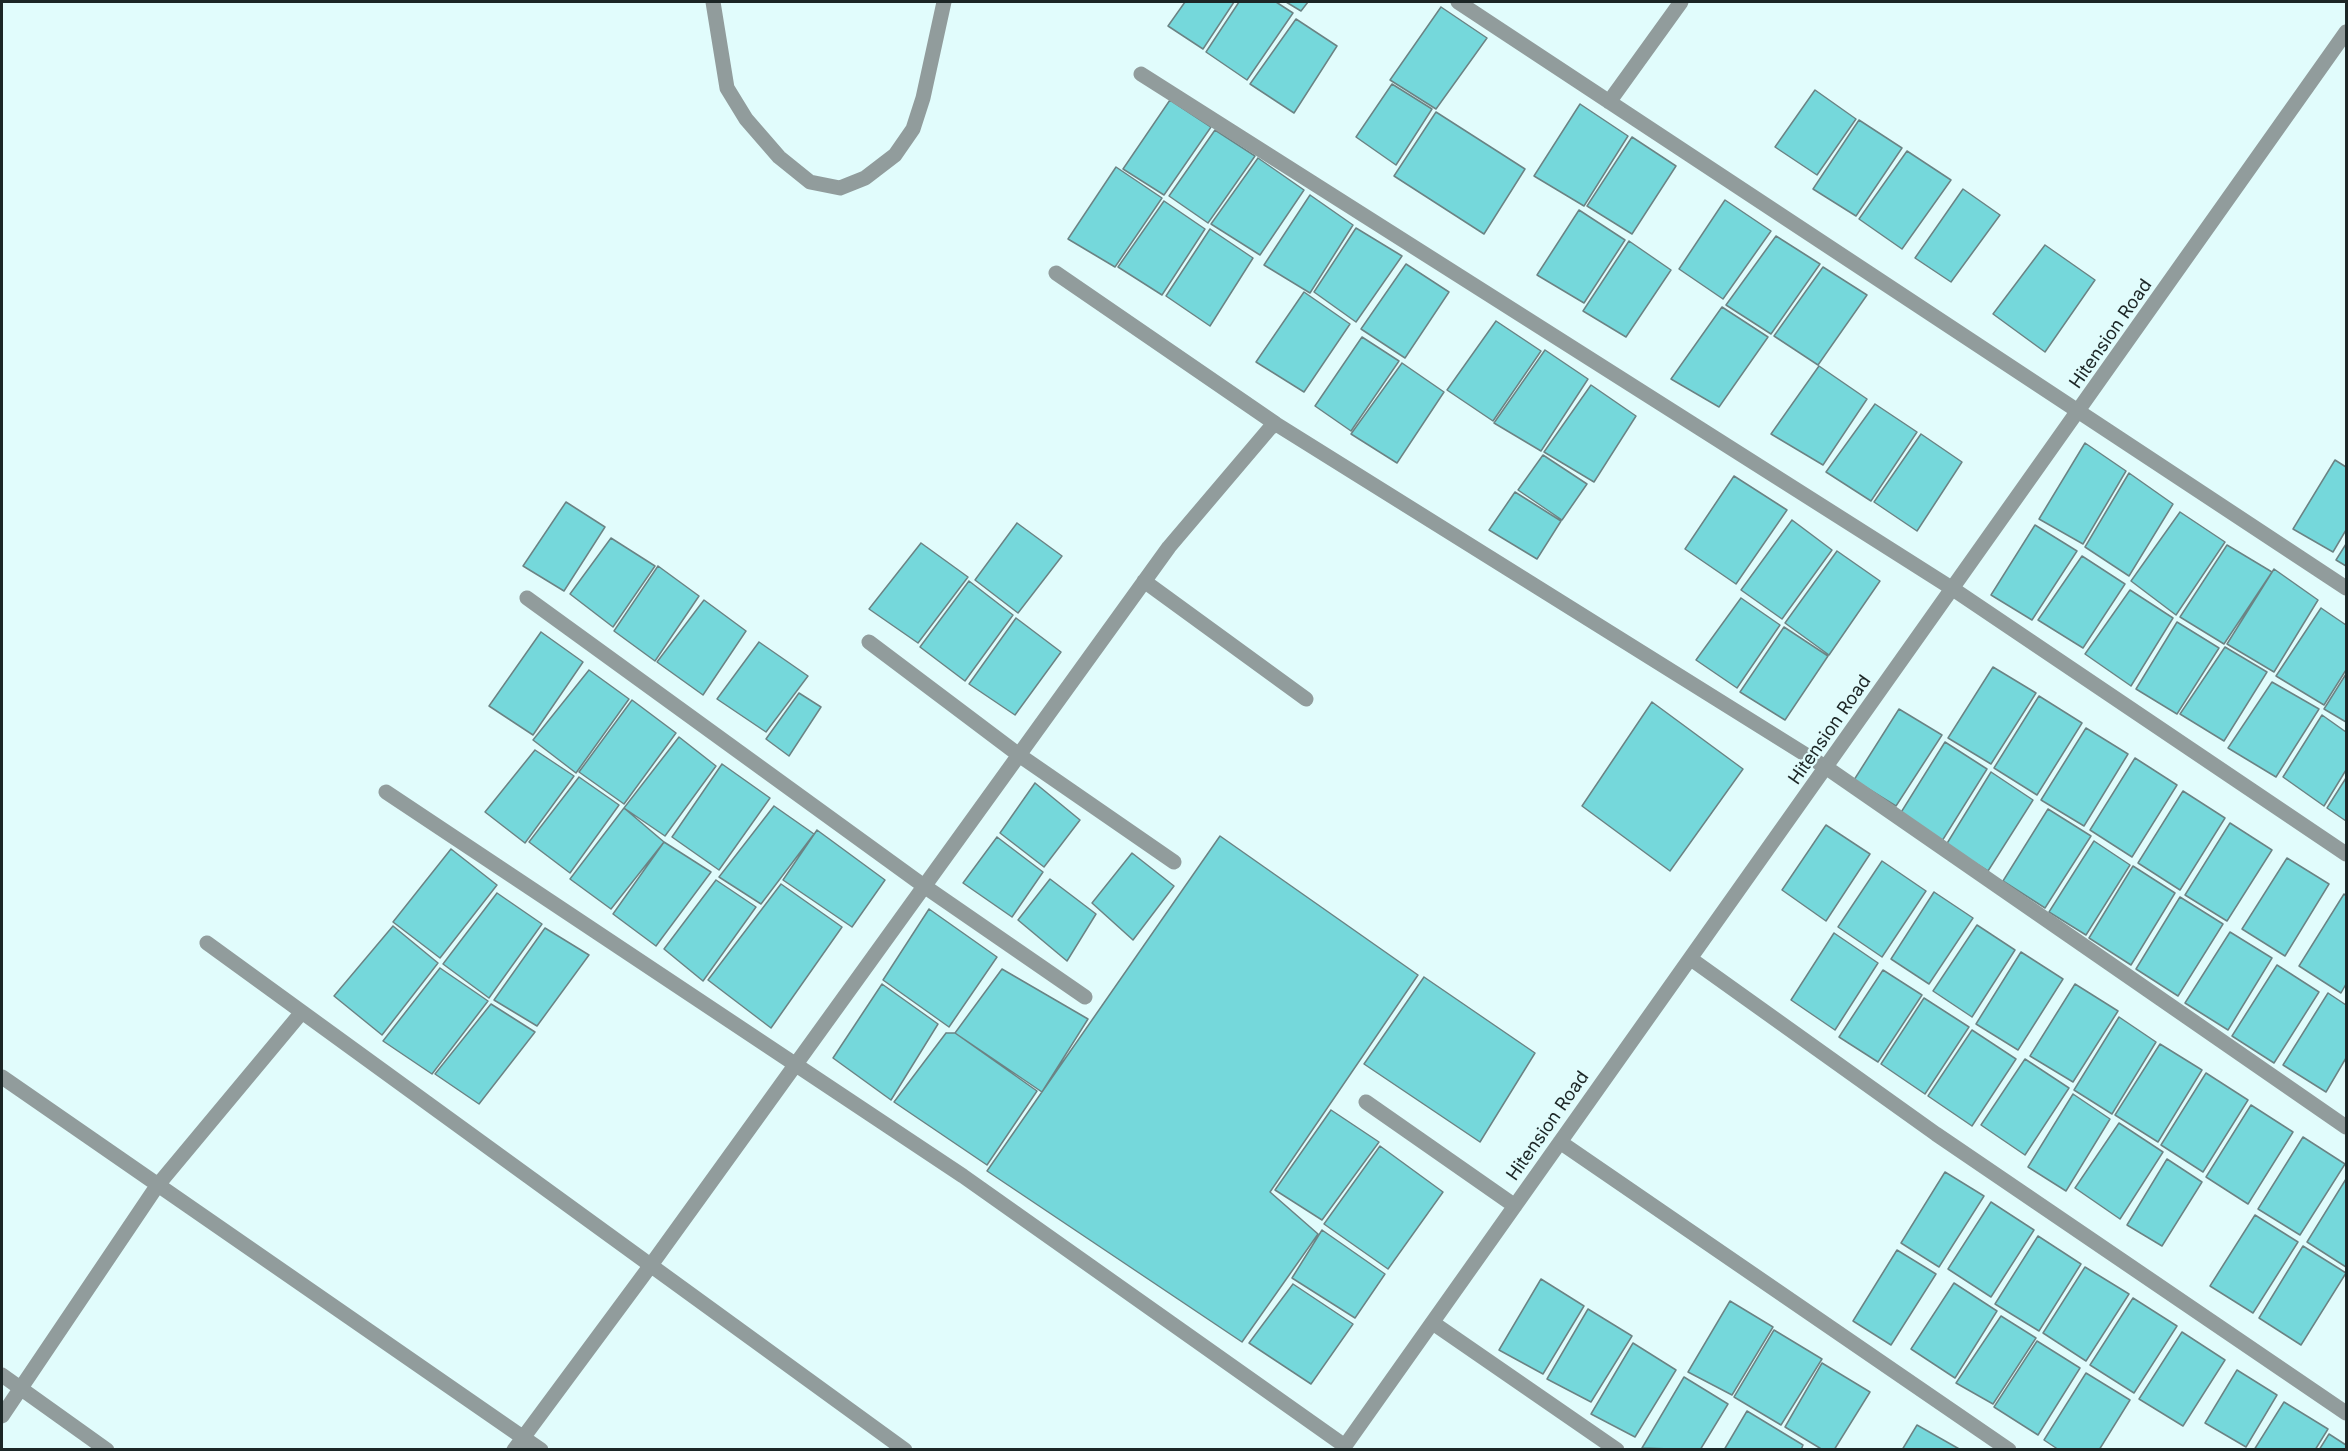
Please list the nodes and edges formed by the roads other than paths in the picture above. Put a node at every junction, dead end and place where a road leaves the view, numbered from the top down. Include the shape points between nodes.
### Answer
1 (713, 2) edge
2 (944, 2) edge
3 (1458, 2) edge
4 (1681, 2) edge
5 (2346, 32) edge
6 (1141, 74) dead end
7 (1609, 102) junction
8 (1056, 273) dead end
9 (2080, 411) junction
10 (1276, 424) junction
11 (1144, 581) junction
12 (2346, 588) edge
13 (1953, 589) junction
14 (527, 598) dead end
15 (869, 642) dead end
16 (1306, 699) dead end
17 (1019, 755) junction
18 (1827, 768) junction
19 (386, 792) dead end
20 (2346, 854) edge
21 (1174, 862) dead end
22 (924, 886) junction
23 (207, 943) dead end
24 (1691, 959) junction
25 (1085, 997) dead end
26 (302, 1012) junction
27 (795, 1065) junction
28 (2, 1077) edge
29 (1366, 1102) dead end
30 (2346, 1127) edge
31 (1560, 1142) junction
32 (157, 1186) junction
33 (1515, 1206) junction
34 (651, 1265) junction
35 (1433, 1323) junction
36 (2, 1375) edge
37 (20, 1388) junction
38 (2346, 1413) edge
39 (2, 1416) edge
40 (524, 1436) junction
41 (1344, 1448) edge
42 (107, 1449) edge
43 (513, 1449) edge
44 (541, 1449) edge
45 (905, 1449) edge
46 (1617, 1449) edge
47 (2009, 1449) edge

1 - 2 street via 727,88 746,119 779,157 810,182 840,188 865,178 895,155 913,129
3 - 7 street
4 - 7 street
5 - 9 street, Hitension Road
6 - 13 street
7 - 9 street
8 - 10 street
9 - 12 street
9 - 13 street, Hitension Road
10 - 11 street via 1168,547
10 - 18 street
11 - 16 street
11 - 17 street
13 - 18 street, Hitension Road
13 - 20 street
14 - 22 street
15 - 17 street
17 - 21 street
17 - 22 street
18 - 24 street, Hitension Road
18 - 30 street
19 - 27 street
22 - 25 street
22 - 27 street
23 - 26 street
24 - 31 street, Hitension Road
24 - 38 street via 1936,1134
26 - 32 street
26 - 34 street
27 - 34 street
27 - 41 street via 963,1176
28 - 32 street
29 - 33 street
31 - 33 street, Hitension Road
31 - 47 street
32 - 37 street
32 - 40 street
33 - 35 street, Hitension Road
34 - 40 street
34 - 45 street
35 - 41 street, Hitension Road
35 - 46 street
36 - 37 street
37 - 39 street
37 - 42 street
40 - 43 street
40 - 44 street

